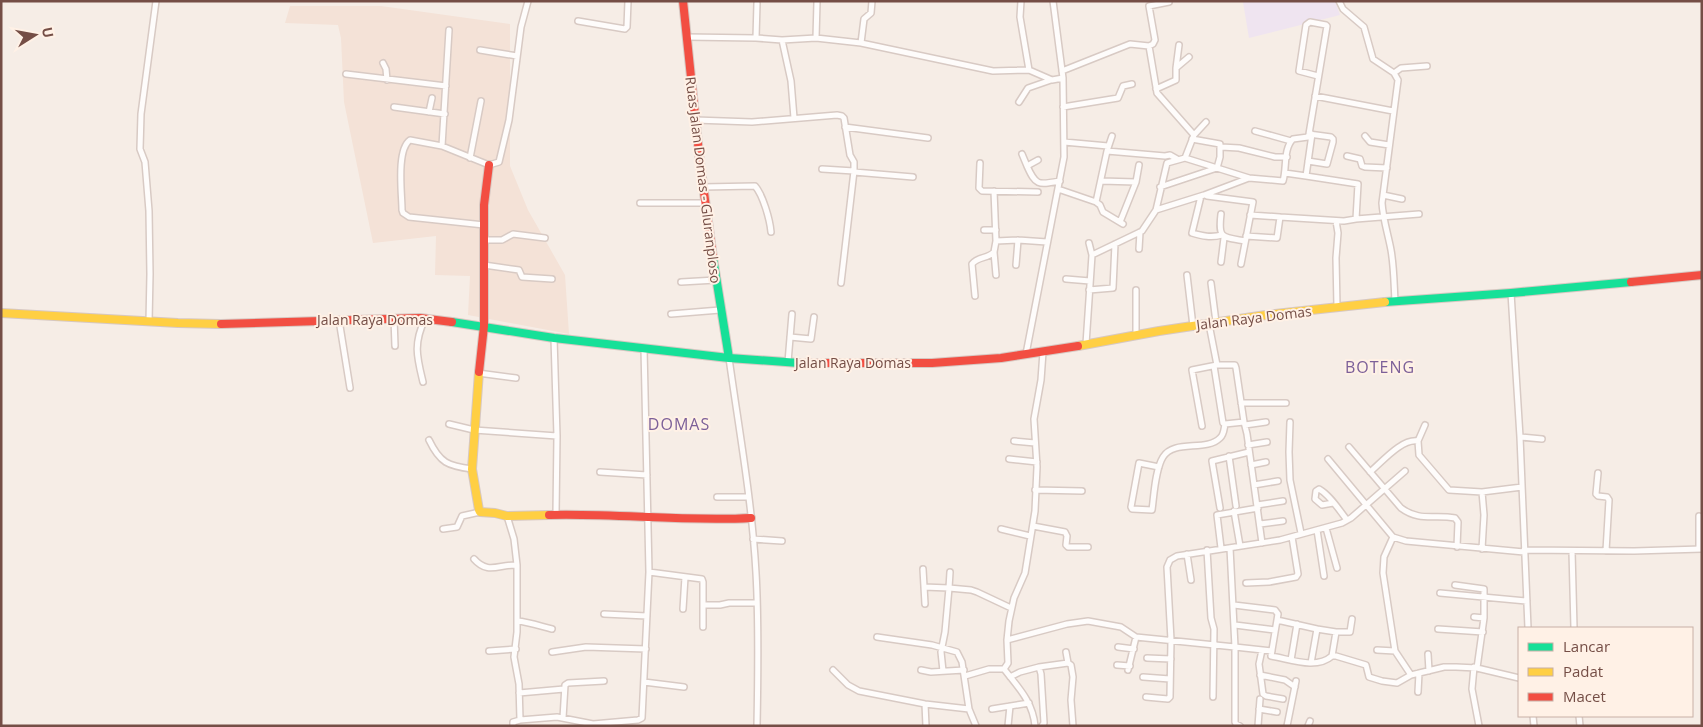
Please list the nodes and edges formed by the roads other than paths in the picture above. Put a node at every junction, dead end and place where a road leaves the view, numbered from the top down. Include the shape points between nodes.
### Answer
1 (156, 1) edge
2 (528, 1) edge
3 (628, 1) edge
4 (683, 1) edge
5 (872, 1) edge
6 (1021, 1) edge
7 (1053, 1) edge
8 (1339, 1) edge
9 (817, 2) edge
10 (1169, 2) edge
11 (757, 3) dead end
12 (578, 21) dead end
13 (449, 30) dead end
14 (686, 37) junction
15 (756, 38) junction
16 (816, 38) junction
17 (782, 40) junction
18 (861, 43) junction
19 (1179, 45) dead end
20 (1149, 46) junction
21 (480, 50) dead end
22 (517, 56) junction
23 (1189, 57) dead end
24 (383, 63) dead end
25 (1427, 66) dead end
26 (1176, 68) junction
27 (1029, 70) junction
28 (1062, 71) junction
29 (1394, 73) junction
30 (346, 74) dead end
31 (1318, 76) junction
32 (1063, 78) junction
33 (387, 80) junction
34 (1052, 80) junction
35 (1132, 84) dead end
36 (446, 86) junction
37 (1156, 89) junction
38 (1314, 96) junction
39 (432, 98) dead end
40 (481, 101) dead end
41 (1019, 102) dead end
42 (394, 106) dead end
43 (1063, 106) junction
44 (1394, 111) junction
45 (430, 112) junction
46 (445, 114) junction
47 (794, 118) junction
48 (695, 120) junction
49 (1206, 122) dead end
50 (845, 127) junction
51 (1255, 131) dead end
52 (1311, 134) junction
53 (1112, 136) dead end
54 (1365, 136) dead end
55 (1193, 137) junction
56 (928, 138) dead end
57 (1291, 141) junction
58 (1064, 142) junction
59 (1389, 145) junction
60 (442, 146) junction
61 (1221, 147) junction
62 (1108, 148) junction
63 (1022, 154) dead end
64 (1347, 156) dead end
65 (1287, 157) junction
66 (470, 158) junction
67 (1185, 158) junction
68 (1177, 159) junction
69 (1038, 160) dead end
70 (1308, 161) junction
71 (980, 163) dead end
72 (1139, 165) dead end
73 (489, 166) junction
74 (1027, 166) junction
75 (822, 168) dead end
76 (1217, 168) junction
77 (1387, 168) junction
78 (854, 172) junction
79 (1285, 173) junction
80 (1306, 176) junction
81 (913, 177) dead end
82 (1249, 178) junction
83 (1060, 181) junction
84 (1101, 181) junction
85 (1136, 182) junction
86 (703, 186) junction
87 (1160, 187) junction
88 (1058, 189) junction
89 (994, 191) junction
90 (1038, 192) dead end
91 (1383, 195) junction
92 (1202, 196) junction
93 (1402, 199) dead end
94 (1096, 202) junction
95 (640, 203) dead end
96 (706, 203) junction
97 (1156, 210) junction
98 (1222, 214) dead end
99 (1250, 214) junction
100 (1419, 214) dead end
101 (1280, 217) junction
102 (1383, 217) junction
103 (1356, 219) junction
104 (1336, 220) junction
105 (484, 225) junction
106 (984, 230) dead end
107 (996, 230) junction
108 (771, 232) dead end
109 (1140, 232) junction
110 (1223, 237) junction
111 (545, 238) dead end
112 (1246, 239) junction
113 (484, 240) junction
114 (1018, 240) junction
115 (996, 241) junction
116 (1047, 242) junction
117 (1089, 243) dead end
118 (1115, 244) junction
119 (1140, 250) dead end
120 (994, 252) junction
121 (1092, 255) junction
122 (1221, 262) dead end
123 (484, 264) junction
124 (1241, 264) dead end
125 (1016, 265) dead end
126 (996, 275) dead end
127 (1188, 275) dead end
128 (1702, 275) edge
129 (552, 279) dead end
130 (1066, 279) dead end
131 (716, 280) junction
132 (681, 282) dead end
133 (1090, 282) junction
134 (841, 283) dead end
135 (1211, 283) dead end
136 (1089, 290) junction
137 (1136, 290) dead end
138 (1510, 293) junction
139 (974, 296) dead end
140 (1395, 301) junction
141 (1337, 308) junction
142 (720, 310) junction
143 (1, 312) edge
144 (671, 314) dead end
145 (792, 314) dead end
146 (814, 317) dead end
147 (394, 318) junction
148 (339, 319) junction
149 (425, 319) junction
150 (149, 322) junction
151 (1213, 323) junction
152 (484, 326) junction
153 (1193, 326) junction
154 (1136, 335) junction
155 (790, 337) junction
156 (554, 338) junction
157 (1086, 344) junction
158 (394, 346) dead end
159 (644, 348) junction
160 (1043, 352) junction
161 (1026, 355) junction
162 (729, 358) junction
163 (788, 362) junction
164 (1216, 366) junction
165 (478, 373) junction
166 (516, 378) dead end
167 (424, 382) dead end
168 (350, 388) dead end
169 (1241, 403) junction
170 (1286, 403) dead end
171 (1266, 422) dead end
172 (1290, 422) dead end
173 (1244, 423) junction
174 (449, 424) dead end
175 (1225, 424) junction
176 (1425, 425) dead end
177 (1202, 426) dead end
178 (474, 430) junction
179 (558, 436) junction
180 (1520, 437) junction
181 (1542, 439) dead end
182 (429, 440) dead end
183 (1014, 441) dead end
184 (1418, 441) junction
185 (1267, 442) dead end
186 (1035, 443) junction
187 (1248, 445) junction
188 (1349, 447) dead end
189 (1249, 452) junction
190 (1229, 456) junction
191 (1009, 459) dead end
192 (1328, 459) dead end
193 (1037, 462) junction
194 (1266, 462) dead end
195 (1251, 465) junction
196 (1159, 467) junction
197 (1405, 471) dead end
198 (472, 472) junction
199 (600, 472) dead end
200 (1370, 472) junction
201 (1598, 473) dead end
202 (647, 475) junction
203 (1278, 481) dead end
204 (1254, 485) junction
205 (1522, 487) junction
206 (1384, 488) junction
207 (1036, 490) junction
208 (1082, 491) dead end
209 (1482, 492) junction
210 (717, 497) dead end
211 (748, 497) junction
212 (1283, 501) dead end
213 (1333, 503) dead end
214 (1365, 505) junction
215 (1258, 506) junction
216 (1220, 508) dead end
217 (1235, 508) junction
218 (480, 512) junction
219 (556, 514) junction
220 (507, 516) junction
221 (1699, 516) dead end
222 (648, 517) junction
223 (751, 518) junction
224 (1347, 520) junction
225 (1283, 521) dead end
226 (1260, 524) junction
227 (1033, 526) junction
228 (1326, 528) junction
229 (443, 529) dead end
230 (1001, 529) dead end
231 (1317, 530) junction
232 (1301, 533) junction
233 (1030, 536) junction
234 (1292, 537) junction
235 (1392, 537) junction
236 (753, 539) junction
237 (782, 542) dead end
238 (1262, 543) junction
239 (1240, 546) junction
240 (1457, 546) junction
241 (1088, 547) dead end
242 (1221, 548) junction
243 (1230, 548) junction
244 (1482, 549) junction
245 (1701, 549) edge
246 (1207, 550) junction
247 (1524, 551) junction
248 (1572, 551) junction
249 (1606, 551) junction
250 (1187, 554) junction
251 (474, 559) dead end
252 (1335, 560) junction
253 (1322, 563) junction
254 (516, 564) junction
255 (1338, 568) dead end
256 (923, 569) dead end
257 (649, 572) junction
258 (950, 572) dead end
259 (1324, 576) dead end
260 (685, 577) junction
261 (1191, 580) dead end
262 (1246, 583) dead end
263 (1455, 585) dead end
264 (924, 587) junction
265 (949, 588) junction
266 (1440, 593) dead end
267 (1484, 597) junction
268 (1527, 601) junction
269 (757, 603) junction
270 (925, 604) dead end
271 (703, 605) junction
272 (1234, 605) junction
273 (1011, 608) junction
274 (683, 609) dead end
275 (604, 614) dead end
276 (647, 616) junction
277 (1474, 617) dead end
278 (1484, 618) junction
279 (1352, 619) dead end
280 (1277, 620) junction
281 (517, 621) junction
282 (1297, 624) junction
283 (1235, 626) junction
284 (1528, 627) edge
285 (1574, 627) edge
286 (703, 628) dead end
287 (552, 629) dead end
288 (1317, 629) junction
289 (1438, 629) dead end
290 (1275, 630) junction
291 (1336, 632) junction
292 (1483, 632) junction
293 (877, 637) dead end
294 (1136, 637) junction
295 (1007, 640) junction
296 (1171, 640) junction
297 (1213, 645) junction
298 (942, 647) junction
299 (1118, 647) dead end
300 (1235, 647) junction
301 (516, 649) junction
302 (646, 649) junction
303 (1134, 649) junction
304 (1377, 650) dead end
305 (489, 651) dead end
306 (1395, 651) junction
307 (552, 652) dead end
308 (1066, 652) dead end
309 (1262, 652) junction
310 (1271, 654) junction
311 (1428, 654) dead end
312 (1332, 656) junction
313 (1147, 658) dead end
314 (1171, 659) junction
315 (1291, 660) junction
316 (1068, 663) junction
317 (1311, 663) junction
318 (1117, 665) dead end
319 (1039, 666) junction
320 (1475, 668) junction
321 (1004, 669) junction
322 (832, 670) dead end
323 (921, 670) dead end
324 (943, 671) junction
325 (1429, 672) junction
326 (964, 673) junction
327 (1419, 673) junction
328 (1260, 675) junction
329 (1411, 675) junction
330 (1010, 677) junction
331 (1143, 677) dead end
332 (1518, 678) edge
333 (1170, 679) junction
334 (604, 681) dead end
335 (644, 682) junction
336 (684, 687) dead end
337 (564, 689) junction
338 (1418, 692) dead end
339 (519, 693) junction
340 (1146, 697) dead end
341 (1213, 697) dead end
342 (1260, 699) dead end
343 (1283, 699) dead end
344 (1029, 703) junction
345 (926, 704) junction
346 (1010, 706) junction
347 (969, 708) junction
348 (992, 709) dead end
349 (1259, 709) junction
350 (1278, 712) dead end
351 (560, 718) junction
352 (520, 720) junction
353 (593, 725) edge
354 (513, 726) edge
355 (557, 726) edge
356 (757, 726) edge
357 (926, 726) edge
358 (976, 726) edge
359 (1008, 726) edge
360 (1034, 726) edge
361 (1042, 726) edge
362 (1073, 726) edge
363 (1240, 726) edge
364 (1258, 726) edge
365 (1288, 726) edge
366 (1480, 726) edge

1 - 150 street via 141,114 140,149 145,162 149,211
2 - 22 street
3 - 12 street via 625,29
4 - 14 main road, Ruas Jalan Domas - Gluranploso
5 - 18 street via 871,13 864,19
6 - 27 street via 1020,17
7 - 28 street
8 - 29 street via 1364,27 1373,59
9 - 16 street
10 - 20 street via 1149,6 1155,42
11 - 15 street
13 - 36 street
14 - 15 street
14 - 48 main road, Ruas Jalan Domas - Gluranploso
15 - 17 street
16 - 17 street
16 - 18 street
17 - 47 street via 791,81
18 - 27 street via 993,71
19 - 26 street
20 - 28 street via 1130,44
20 - 37 street
21 - 22 street
22 - 73 street via 509,120 500,158
23 - 26 street
24 - 33 street
25 - 29 street via 1400,68
26 - 37 street via 1176,80
27 - 34 street
28 - 32 street
29 - 44 street via 1398,82
30 - 33 street
31 - 31 street via 1298,71 1306,25 1310,22 1327,26
31 - 38 street
32 - 34 street
32 - 43 street
33 - 36 street
34 - 41 street via 1028,88
35 - 43 street via 1124,85 1118,98
36 - 46 street
37 - 55 street
38 - 44 street
38 - 52 street
39 - 45 street
40 - 66 street
42 - 45 street
43 - 58 street
44 - 59 street
45 - 46 street
46 - 60 street
47 - 48 street via 752,122
47 - 50 street via 842,116
48 - 86 main road, Ruas Jalan Domas - Gluranploso
49 - 55 street
50 - 56 street
50 - 78 street
51 - 57 street
52 - 57 street
52 - 70 street
52 - 70 street via 1331,137 1333,142 1327,164
53 - 62 street
54 - 59 street via 1370,142
55 - 61 street via 1219,143
55 - 67 street
57 - 65 street
58 - 62 street
58 - 83 street
59 - 77 street
60 - 66 street
60 - 105 street via 410,140 404,146 401,169 403,213 409,217
61 - 65 street
61 - 76 street
62 - 68 street via 1170,155
62 - 84 street
63 - 74 street
64 - 77 street via 1360,159 1365,167
65 - 79 street
66 - 73 street
67 - 68 street
67 - 76 street
68 - 87 street via 1166,163
69 - 74 street
70 - 80 street
71 - 89 street via 979,188
72 - 85 street
73 - 105 main road
74 - 83 street via 1036,182
75 - 78 street
76 - 82 street
76 - 87 street
77 - 91 street
78 - 81 street
78 - 134 street
79 - 80 street
79 - 82 street via 1282,182
80 - 103 street via 1358,184
82 - 92 street
83 - 88 street
84 - 85 street
84 - 94 street
85 - 94 street via 1122,223 1103,212
86 - 96 main road, Ruas Jalan Domas - Gluranploso
86 - 108 street via 758,188
87 - 97 street
88 - 94 street
88 - 116 street
89 - 90 street
89 - 107 street
91 - 93 street
91 - 102 street
92 - 97 street
92 - 99 street via 1252,202
92 - 110 street via 1192,233
95 - 96 street
96 - 131 main road, Ruas Jalan Domas - Gluranploso
97 - 109 street
98 - 110 street via 1220,228
99 - 101 street
99 - 112 street
100 - 102 street
101 - 104 street
101 - 112 street via 1277,238
102 - 103 street
102 - 140 street via 1394,263
103 - 104 street
104 - 141 street
105 - 113 main road
106 - 107 street
107 - 115 street
109 - 118 street
109 - 119 street
110 - 112 street
110 - 122 street
111 - 113 street via 512,234 502,240
112 - 124 street
113 - 123 main road
114 - 115 street
114 - 116 street
114 - 125 street
115 - 120 street
116 - 161 street
117 - 121 street
118 - 121 street
118 - 136 street via 1114,288
120 - 126 street
120 - 139 street via 972,264
121 - 133 street
123 - 129 street via 519,270 522,277
123 - 152 main road
127 - 153 street
128 - 138 main road, Jalan Raya Domas
130 - 133 street
131 - 132 street
131 - 142 main road, Ruas Jalan Domas - Gluranploso
133 - 136 street
135 - 151 street
136 - 157 street
137 - 154 street
138 - 140 main road, Jalan Raya Domas
138 - 180 street
140 - 141 main road, Jalan Raya Domas
141 - 151 main road, Jalan Raya Domas
142 - 144 street
142 - 162 main road, Ruas Jalan Domas - Gluranploso
143 - 150 main road, Jalan Raya Domas
145 - 155 street
146 - 155 street via 811,339
147 - 148 main road, Jalan Raya Domas
147 - 149 main road, Jalan Raya Domas
147 - 158 street
148 - 150 main road, Jalan Raya Domas via 236,324
148 - 168 street
149 - 152 main road, Jalan Raya Domas
149 - 167 street via 416,340
151 - 153 main road, Jalan Raya Domas
151 - 164 street
152 - 156 main road, Jalan Raya Domas
152 - 165 main road
153 - 154 main road, Jalan Raya Domas
154 - 157 main road, Jalan Raya Domas
155 - 163 street
156 - 159 main road, Jalan Raya Domas
156 - 179 street
157 - 160 main road, Jalan Raya Domas
159 - 162 main road, Jalan Raya Domas
159 - 202 street
160 - 161 main road, Jalan Raya Domas
160 - 186 street via 1034,419
161 - 163 main road, Jalan Raya Domas via 932,363
162 - 163 main road, Jalan Raya Domas
162 - 211 street
164 - 169 street via 1232,364 1236,368
164 - 175 street
164 - 177 street via 1192,371
165 - 166 street
165 - 178 main road
169 - 170 street
169 - 173 street
171 - 173 street
172 - 232 street via 1290,480
173 - 175 street
173 - 187 street
174 - 178 street
175 - 196 street via 1219,439 1167,452
176 - 184 street
178 - 179 street
178 - 198 main road
179 - 219 street
180 - 181 street
180 - 205 street
182 - 198 street via 450,466
183 - 186 street
184 - 200 street via 1405,443
184 - 209 street via 1419,455 1447,488
185 - 187 street
186 - 193 street
187 - 189 street
188 - 200 street
189 - 190 street
189 - 195 street
190 - 216 street via 1212,461
190 - 217 street
191 - 193 street
192 - 214 street
193 - 207 street
194 - 195 street
195 - 204 street
196 - 196 street via 1152,510 1132,509 1139,463
197 - 206 street
198 - 218 main road
199 - 202 street
200 - 206 street
201 - 249 street via 1596,494 1609,500
202 - 222 street
203 - 204 street
204 - 215 street
205 - 209 street
205 - 247 street
206 - 214 street
206 - 240 street via 1401,508 1411,514 1456,518
207 - 208 street
207 - 227 street
209 - 244 street
210 - 211 street
211 - 223 street
212 - 215 street
213 - 224 street
214 - 224 street
214 - 235 street
215 - 217 street
215 - 226 street
217 - 239 street
217 - 242 street via 1216,516
218 - 220 main road
218 - 229 street via 462,516 457,527
219 - 220 main road
219 - 222 main road
220 - 254 street via 514,539
221 - 245 street
222 - 223 main road
222 - 257 street
223 - 236 street
224 - 228 street
225 - 226 street
226 - 238 street
227 - 233 street
227 - 241 street via 1065,532 1068,547
228 - 231 street
228 - 252 street
230 - 233 street
231 - 232 street
231 - 253 street
232 - 234 street
233 - 273 street via 1025,573
234 - 238 street
234 - 262 street via 1296,577
235 - 240 street
235 - 306 street via 1382,565
236 - 237 street
236 - 269 street
238 - 239 street
239 - 243 street
240 - 244 street
242 - 243 street
242 - 246 street
243 - 272 street
244 - 247 street
245 - 249 street
246 - 250 street
246 - 297 street
247 - 248 street
247 - 268 street
248 - 249 street
248 - 285 street
250 - 261 street
250 - 296 street via 1167,563
251 - 254 street via 490,569
252 - 253 street
252 - 255 street
253 - 259 street
254 - 281 street
256 - 264 street
257 - 260 street
257 - 276 street
258 - 265 street
260 - 271 street via 702,579
260 - 274 street
263 - 267 street via 1482,588
264 - 265 street
264 - 270 street
265 - 273 street via 977,592
265 - 298 street
266 - 267 street
267 - 268 street
267 - 278 street
268 - 284 street
269 - 271 street
269 - 356 street
271 - 286 street
272 - 280 street via 1275,610
272 - 283 street
273 - 295 street
275 - 276 street
276 - 302 street
277 - 278 street
278 - 292 street
279 - 291 street via 1350,632
280 - 282 street
280 - 290 street
281 - 287 street
281 - 301 street
282 - 288 street
282 - 315 street
283 - 290 street
283 - 300 street
288 - 291 street
288 - 317 street
289 - 292 street
290 - 310 street
291 - 312 street
292 - 320 street
293 - 298 street
294 - 295 street via 1120,628 1088,622 1067,624
294 - 296 street
294 - 303 street
295 - 321 street via 1008,663
296 - 297 street
296 - 314 street
297 - 300 street
297 - 341 street
298 - 324 street
298 - 326 street via 957,652
299 - 303 street
300 - 309 street
300 - 363 street via 1235,722
301 - 305 street
301 - 339 street via 514,660
302 - 307 street via 586,647
302 - 335 street
303 - 318 street via 1129,668
304 - 306 street
306 - 329 street
308 - 316 street
309 - 310 street
309 - 328 street
310 - 315 street
311 - 325 street
312 - 317 street via 1321,663
312 - 329 street via 1366,665 1368,676 1382,681 1397,683
313 - 314 street
314 - 333 street
315 - 317 street
316 - 319 street
316 - 362 street via 1073,677
319 - 330 street
319 - 361 street
320 - 325 street via 1444,667
320 - 332 street
320 - 366 street via 1472,689
321 - 326 street
321 - 330 street
322 - 345 street via 859,691
323 - 324 street
324 - 326 street
325 - 327 street
326 - 347 street
327 - 329 street
327 - 338 street
328 - 343 street via 1264,696
328 - 365 street via 1295,684
330 - 344 street
331 - 333 street
333 - 340 street via 1169,698
334 - 337 street via 568,683
335 - 336 street
335 - 353 street via 642,718
337 - 339 street
337 - 351 street
339 - 352 street
342 - 349 street
344 - 346 street
344 - 360 street via 1034,712
345 - 347 street
345 - 357 street
346 - 348 street
346 - 359 street
347 - 358 street
349 - 350 street
349 - 364 street
351 - 352 street
351 - 353 street
351 - 355 street
352 - 354 street via 513,722

